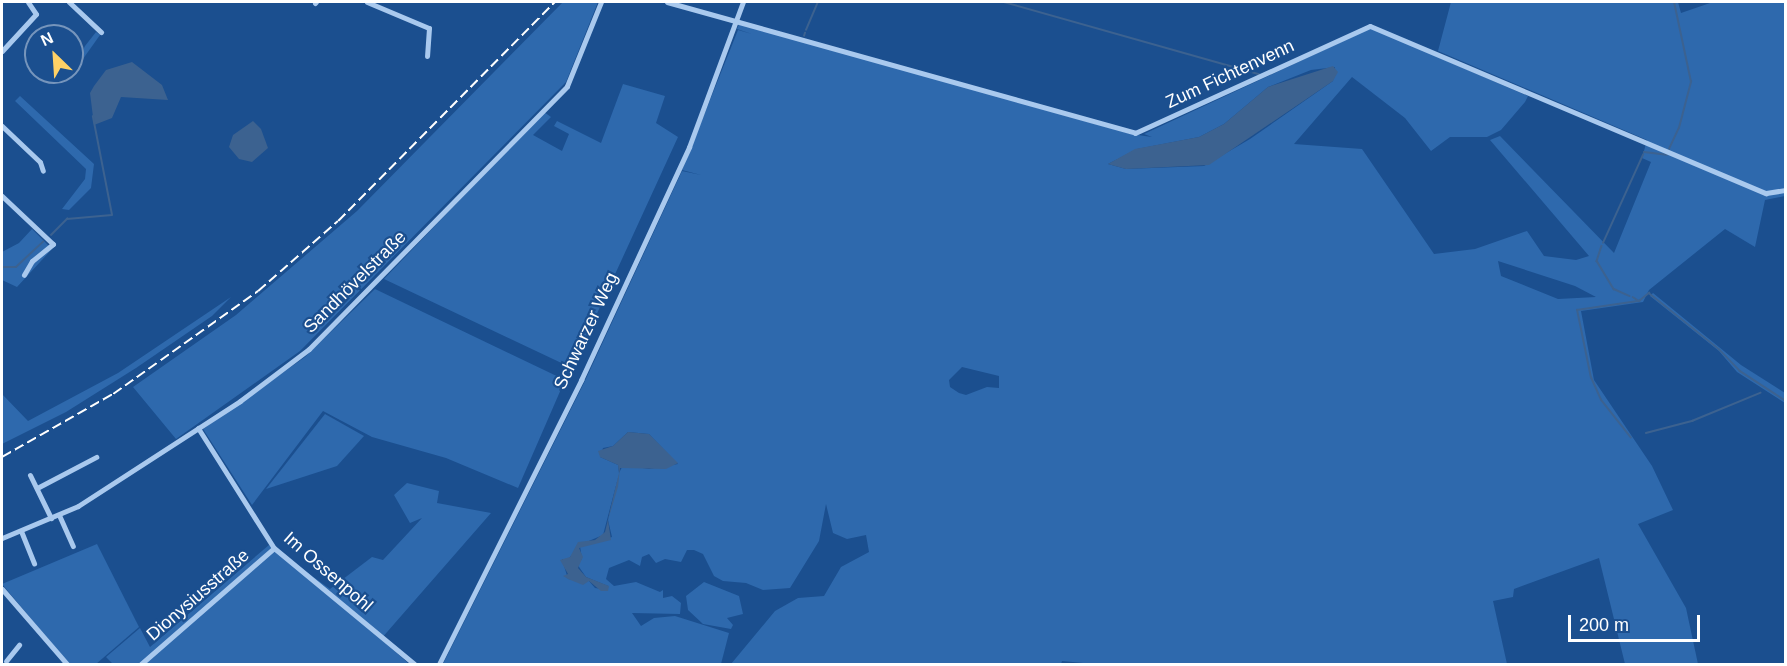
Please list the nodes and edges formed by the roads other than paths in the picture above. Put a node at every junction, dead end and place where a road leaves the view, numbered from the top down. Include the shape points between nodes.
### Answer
1 (28, 2) edge
2 (69, 2) edge
3 (367, 2) edge
4 (601, 2) edge
5 (667, 2) edge
6 (743, 2) edge
7 (736, 20) junction
8 (101, 32) dead end
9 (2, 51) edge
10 (427, 56) dead end
11 (2, 126) edge
12 (43, 171) dead end
13 (1785, 190) edge
14 (2, 196) edge
15 (24, 275) dead end
16 (198, 428) junction
17 (96, 457) dead end
18 (30, 475) dead end
19 (37, 488) junction
20 (59, 515) junction
21 (51, 518) junction
22 (21, 531) junction
23 (2, 538) edge
24 (73, 546) dead end
25 (274, 548) junction
26 (34, 564) dead end
27 (2, 589) edge
28 (19, 645) dead end
29 (4, 661) edge
30 (67, 664) edge
31 (141, 664) edge
32 (414, 664) edge
33 (439, 664) edge

1 - 9 street via 36,14
2 - 8 street
3 - 10 street via 429,28
4 - 16 street, Sandhövelstraße via 567,86 309,349
5 - 7 street, Zum Fichtenvenn
6 - 7 street, Schwarzer Weg
7 - 13 street, Zum Fichtenvenn via 1135,133 1370,26 1766,193
7 - 33 street, Schwarzer Weg via 689,147 581,380
11 - 12 street via 40,162
14 - 15 street via 53,244 32,261
16 - 20 street, Sandhövelstraße
16 - 25 street, Im Ossenpohl
17 - 19 street
18 - 19 street
19 - 21 street
20 - 21 street, Sandhövelstraße
20 - 24 street
21 - 22 street, Sandhövelstraße
22 - 23 street, Sandhövelstraße
22 - 26 street
25 - 31 street, Dionysiusstraße
25 - 32 street, Im Ossenpohl
27 - 30 street
28 - 29 street

